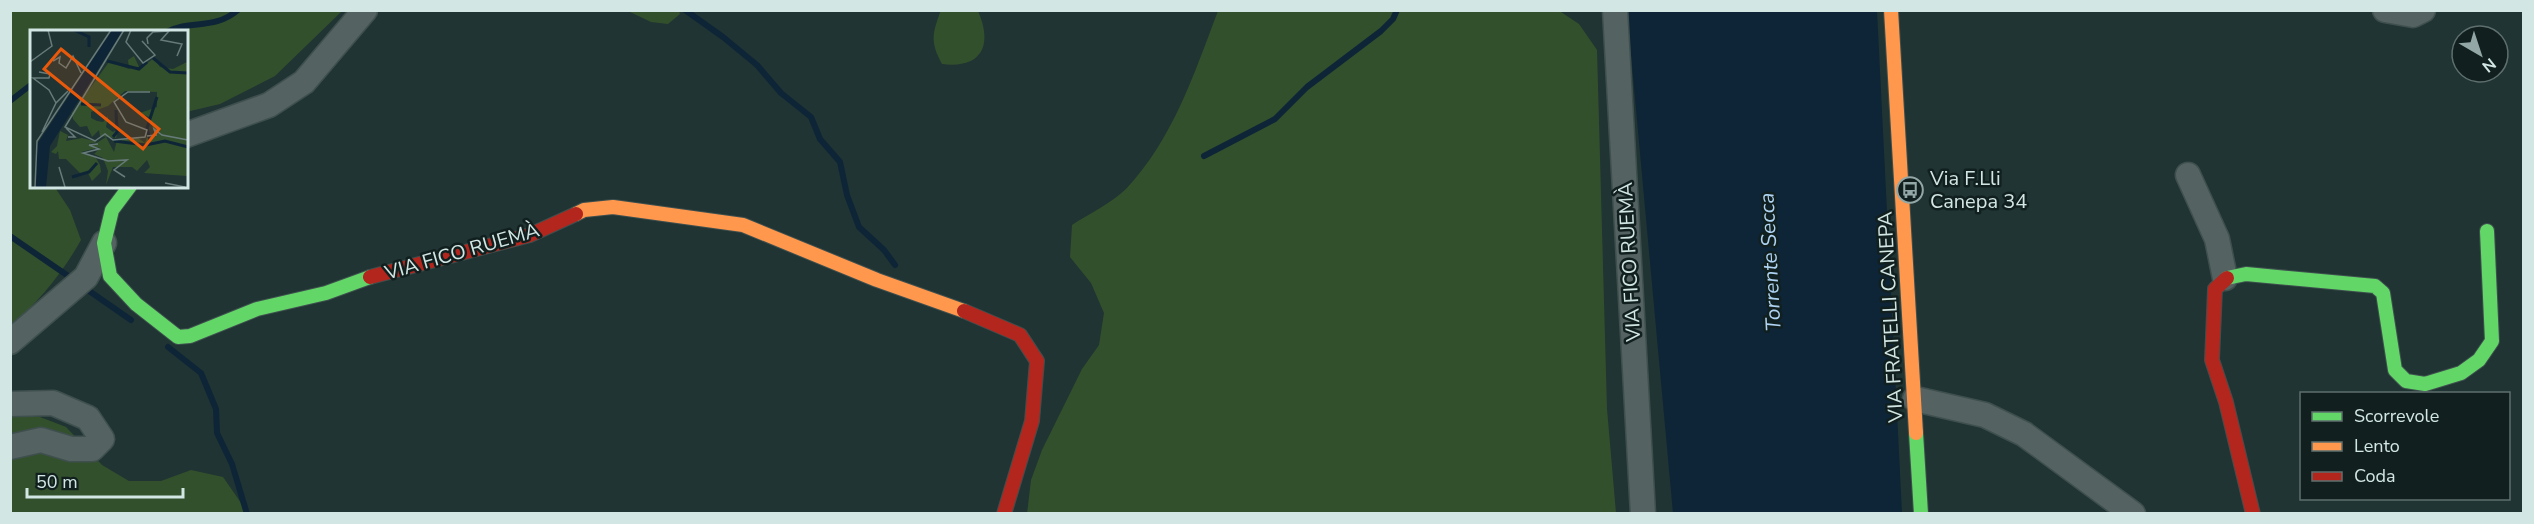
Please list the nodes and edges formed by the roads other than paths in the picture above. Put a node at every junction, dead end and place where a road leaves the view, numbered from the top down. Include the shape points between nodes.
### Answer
1 (365, 10) edge
2 (1615, 10) edge
3 (1891, 10) edge
4 (2385, 10) edge
5 (2423, 10) edge
6 (188, 134) edge
7 (2188, 175) dead end
8 (128, 188) edge
9 (2487, 231) dead end
10 (104, 243) junction
11 (2225, 278) junction
12 (10, 342) edge
13 (1915, 399) junction
14 (10, 404) edge
15 (10, 447) edge
16 (1004, 513) edge
17 (1643, 513) edge
18 (1921, 513) edge
19 (2133, 513) edge
20 (2253, 513) edge

1 - 6 street via 303,82 269,105
2 - 17 street, VIA FICO RUEMÀ
3 - 13 street, VIA FRATELLI CANEPA
4 - 5 street via 2413,15
7 - 11 street via 2217,239
8 - 10 street, VIA FICO RUEMÀ via 112,210
9 - 11 street via 2492,341 2479,360 2461,373 2426,384 2406,381 2395,370 2383,293 2375,286 2247,274
10 - 12 street via 86,277
10 - 16 street, VIA FICO RUEMÀ via 110,276 136,304 178,337 190,336 257,309 530,235 584,210 613,207 743,225 1020,335 1037,361 1037,381 1032,421
11 - 20 street via 2214,289 2212,360
13 - 18 street, VIA FRATELLI CANEPA
13 - 19 street via 1985,415 2025,434
14 - 15 street via 52,403 88,418 102,438 92,449 71,449 41,440

